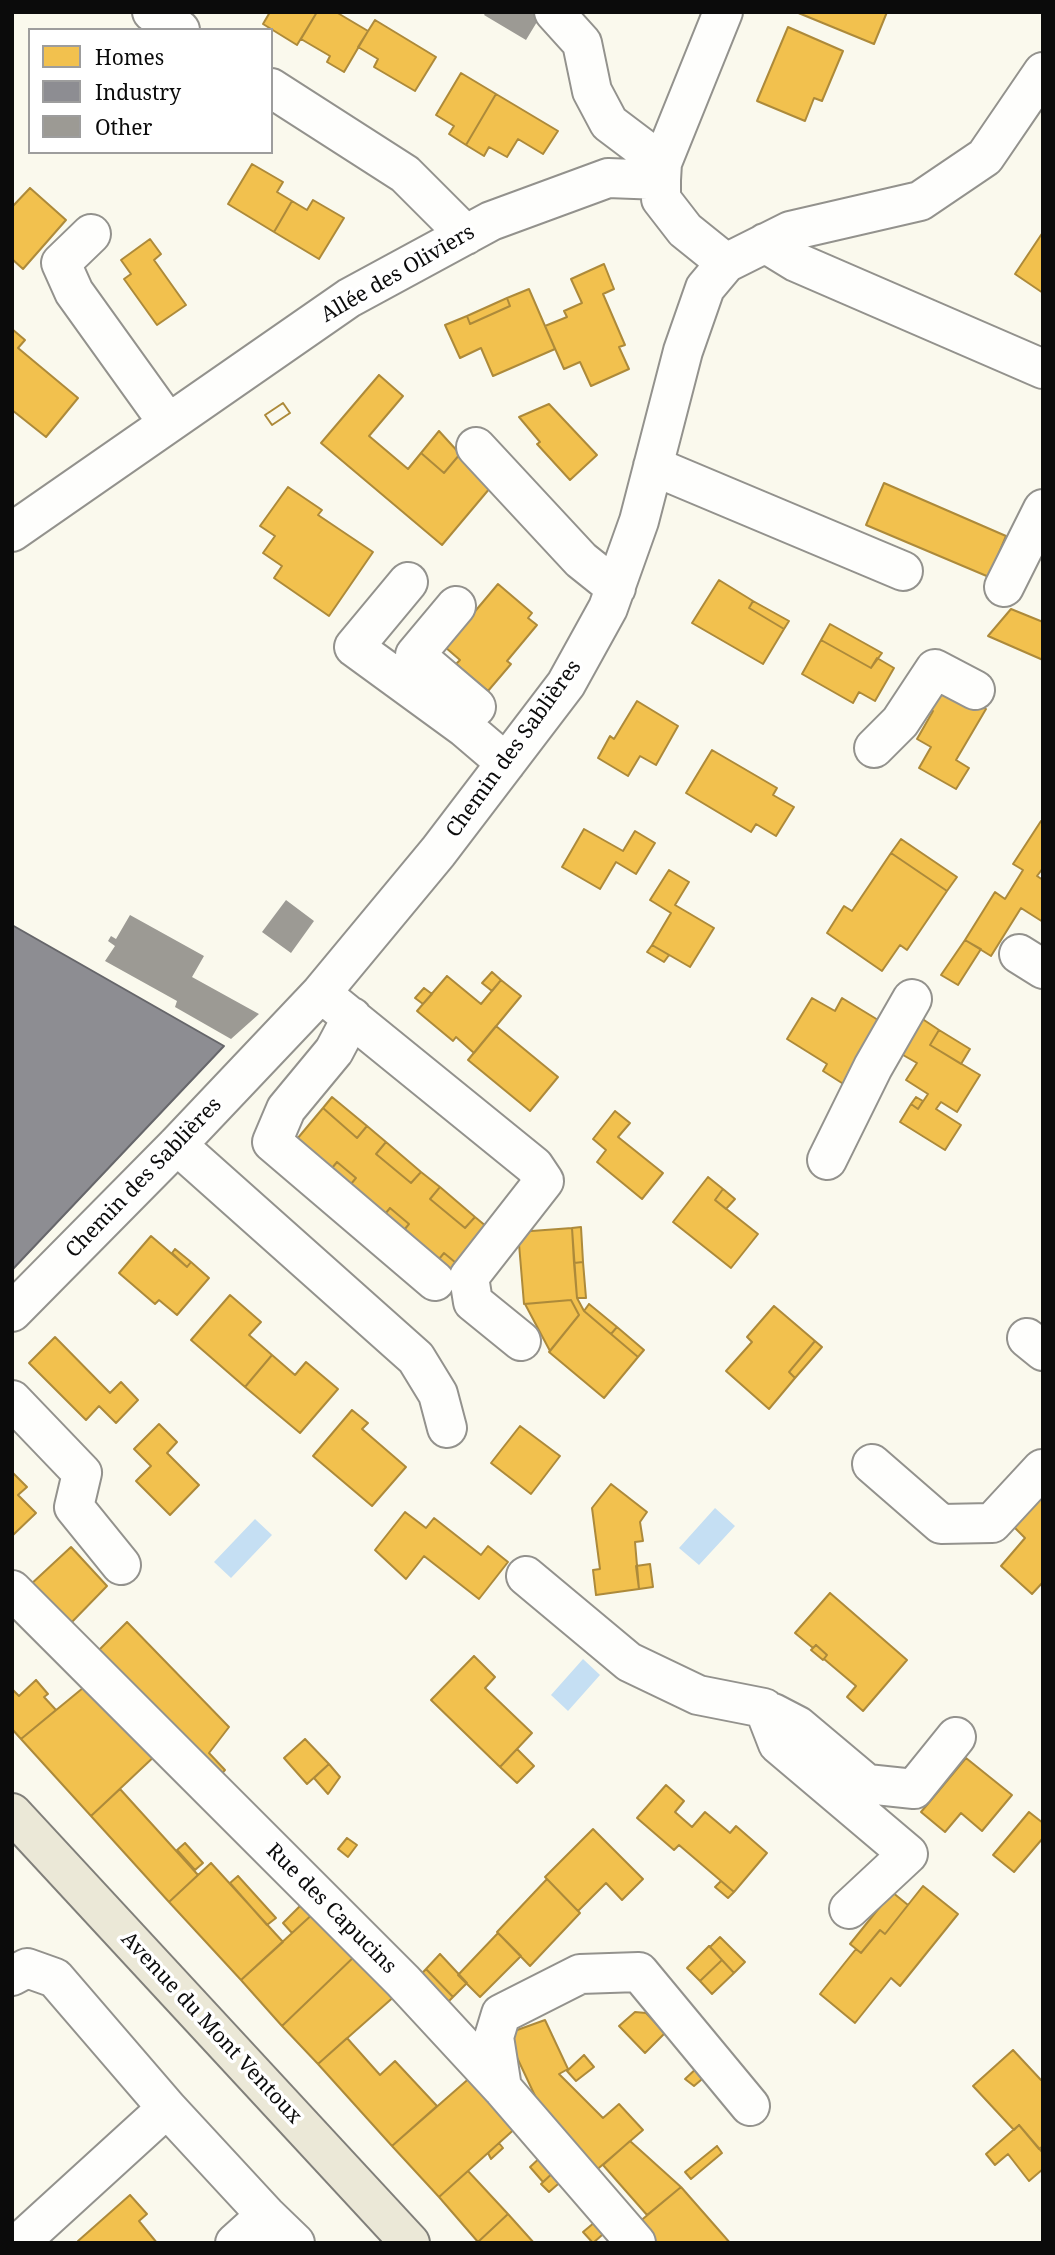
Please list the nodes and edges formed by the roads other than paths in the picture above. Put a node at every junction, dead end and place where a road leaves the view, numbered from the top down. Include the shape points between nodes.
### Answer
1 (152, 12) edge
2 (554, 12) edge
3 (723, 12) edge
4 (177, 28) edge
5 (1043, 72) edge
6 (273, 89) edge
7 (661, 171) junction
8 (91, 234) dead end
9 (466, 234) junction
10 (765, 243) junction
11 (726, 263) junction
12 (1043, 369) edge
13 (168, 423) junction
14 (475, 447) dead end
15 (653, 466) junction
16 (1043, 509) edge
17 (12, 532) edge
18 (903, 571) dead end
19 (408, 582) dead end
20 (1004, 587) dead end
21 (616, 588) junction
22 (456, 606) dead end
23 (975, 690) dead end
24 (874, 748) dead end
25 (513, 754) junction
26 (321, 993) junction
27 (912, 999) dead end
28 (352, 1017) junction
29 (177, 1145) junction
30 (827, 1160) dead end
31 (435, 1282) dead end
32 (12, 1312) edge
33 (521, 1342) dead end
34 (12, 1400) edge
35 (447, 1428) dead end
36 (872, 1464) dead end
37 (1042, 1469) edge
38 (121, 1565) dead end
39 (526, 1576) dead end
40 (12, 1590) edge
41 (764, 1708) junction
42 (956, 1737) dead end
43 (12, 1813) edge
44 (849, 1909) dead end
45 (12, 1976) edge
46 (502, 2088) junction
47 (750, 2106) dead end
48 (167, 2108) junction
49 (266, 2215) junction
50 (19, 2243) edge
51 (235, 2243) edge
52 (295, 2243) edge
53 (410, 2243) edge
54 (636, 2243) edge

1 - 4 street
2 - 7 street via 583,43 592,91 609,123
3 - 7 street
5 - 10 street, Chemin des Sablières via 985,157 920,201 790,231
6 - 9 street via 405,174
7 - 9 street, Allée des Oliviers via 608,178
7 - 11 street via 661,199 685,230
8 - 13 street via 61,263 74,292
9 - 13 street, Allée des Oliviers via 349,298
10 - 11 street, Chemin des Sablières
10 - 12 street via 796,262
11 - 15 street, Chemin des Sablières via 705,288
13 - 17 street, Allée des Oliviers
14 - 21 street via 581,560
15 - 18 street
15 - 21 street, Chemin des Sablières
16 - 20 street
19 - 25 street via 354,647 465,728
21 - 25 street, Chemin des Sablières via 566,684
22 - 25 street via 415,656
23 - 24 street via 935,669 900,722
25 - 26 street, Chemin des Sablières
26 - 28 street
26 - 29 street, Chemin des Sablières
27 - 30 street
28 - 31 street via 334,1051 286,1109 272,1142
28 - 33 street via 534,1166 544,1181 469,1277 472,1302
29 - 32 street, Chemin des Sablières
29 - 35 street via 416,1358 438,1394
34 - 38 street via 82,1473 74,1507
36 - 37 street via 941,1524 992,1523
39 - 41 street via 628,1662 698,1695
40 - 46 street, Rue des Capucins via 403,1981
41 - 42 street via 798,1726 867,1784 914,1789
41 - 44 street via 778,1744 908,1854
43 - 53 main road, Avenue du Mont Ventoux
45 - 48 street via 27,1968 55,1978
46 - 47 street via 494,2037 502,2014 580,1974 639,1972
46 - 54 street, Rue des Capucins
48 - 49 street
48 - 50 street
49 - 51 street
49 - 52 street

